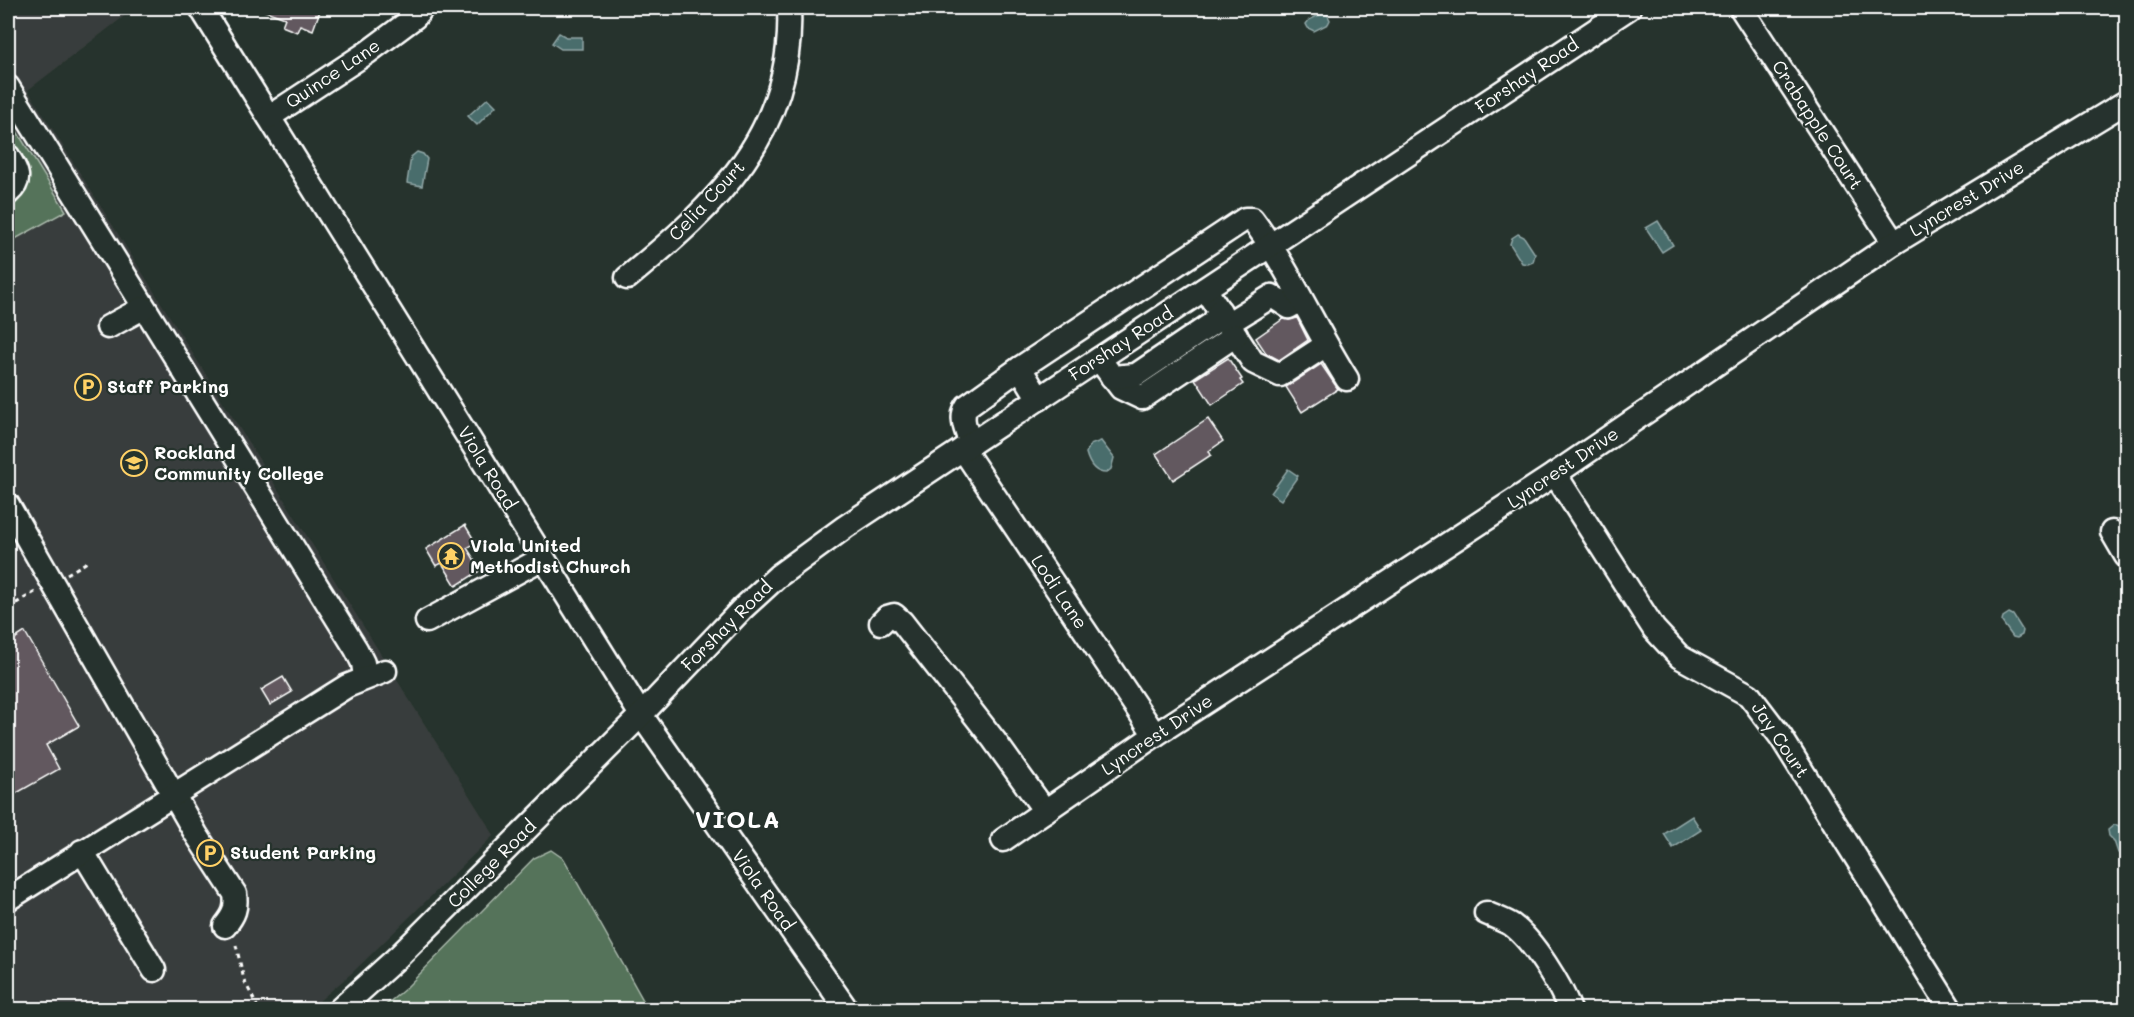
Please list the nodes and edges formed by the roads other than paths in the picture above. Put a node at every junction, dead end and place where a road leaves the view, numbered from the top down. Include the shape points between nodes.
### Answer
1 (201, 8) edge
2 (423, 8) edge
3 (789, 8) edge
4 (1629, 8) edge
5 (1741, 8) edge
6 (11, 101) edge
7 (2127, 102) edge
8 (269, 117) junction
9 (8, 156) edge
10 (8, 193) edge
11 (1894, 243) junction
12 (1271, 245) junction
13 (627, 278) dead end
14 (1205, 289) junction
15 (1301, 300) junction
16 (143, 308) junction
17 (1228, 323) junction
18 (108, 327) dead end
19 (1326, 345) junction
20 (1020, 368) junction
21 (1106, 368) junction
22 (1347, 379) dead end
23 (1039, 399) junction
24 (967, 447) junction
25 (1556, 474) junction
26 (8, 505) edge
27 (2112, 532) dead end
28 (2127, 556) edge
29 (543, 558) junction
30 (427, 621) dead end
31 (881, 623) dead end
32 (641, 715) junction
33 (1155, 735) junction
34 (173, 793) junction
35 (1045, 811) junction
36 (1003, 840) dead end
37 (82, 851) junction
38 (8, 899) edge
39 (1486, 913) dead end
40 (230, 935) road end
41 (154, 970) dead end
42 (339, 1010) edge
43 (847, 1010) edge
44 (1570, 1010) edge
45 (1951, 1010) edge

1 - 8 street, Viola Road
2 - 8 street, Quince Lane via 368,51
3 - 13 street, Celia Court via 784,76 761,136 713,200
4 - 12 street, Forshay Road
5 - 11 street, Crabapple Court
6 - 16 street
7 - 11 street, Lyncrest Drive
8 - 29 street, Viola Road
9 - 10 street via 17,178
11 - 25 street, Lyncrest Drive
12 - 14 street, Forshay Road
12 - 15 street
12 - 20 street via 1252,219 1245,219
14 - 17 street
14 - 21 street, Forshay Road
15 - 17 street via 1289,307 1272,296
15 - 19 street
16 - 18 street
16 - 34 street via 363,663 375,674 347,686
17 - 19 street via 1253,362 1280,375
17 - 21 street via 1213,323 1136,375
19 - 22 street
20 - 23 street
20 - 24 street, Lodi Lane via 967,406 963,412
21 - 23 street, Forshay Road
23 - 24 street, Forshay Road
24 - 32 street, Forshay Road via 778,576
24 - 33 street, Lodi Lane
25 - 33 street, Lyncrest Drive
25 - 45 street, Jay Court via 1654,629 1680,657 1749,695 1781,736
26 - 34 street
27 - 28 street
29 - 30 street
29 - 32 street, Viola Road
31 - 35 street via 894,615 902,622
32 - 42 street, College Road via 399,957
32 - 43 street, Viola Road
33 - 35 street, Lyncrest Drive
34 - 37 street
34 - 40 street via 235,894 237,904
35 - 36 street, Lyncrest Drive
37 - 38 street
37 - 41 street
39 - 44 street via 1511,925 1531,945

